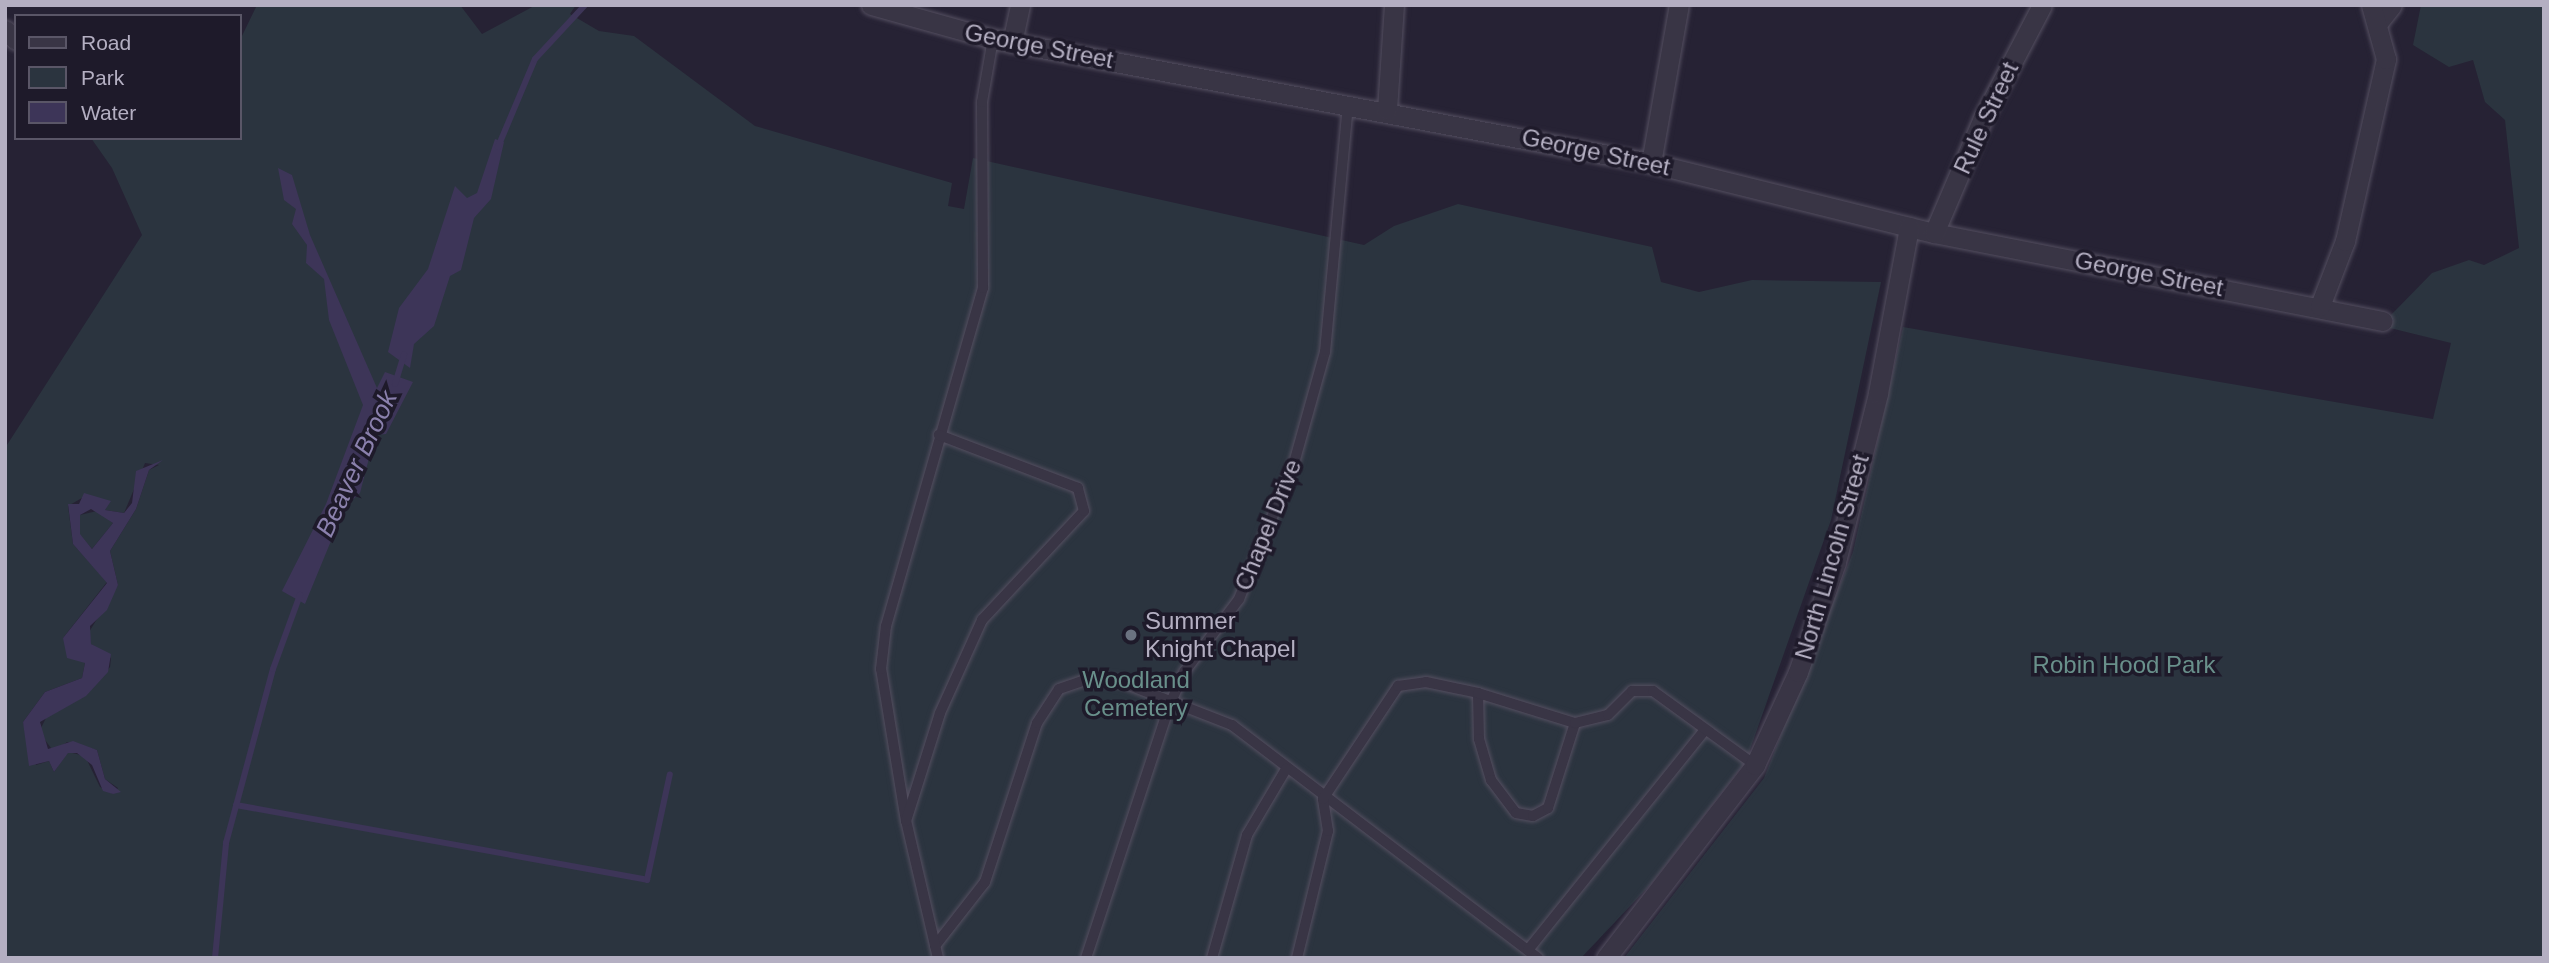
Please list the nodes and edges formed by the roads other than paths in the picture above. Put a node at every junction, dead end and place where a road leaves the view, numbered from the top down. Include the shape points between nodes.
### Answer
1 (870, 5) edge
2 (1020, 5) edge
3 (1394, 5) edge
4 (1679, 5) edge
5 (2042, 5) edge
6 (2392, 5) edge
7 (2374, 15) edge
8 (1002, 41) junction
9 (1348, 104) junction
10 (1387, 110) junction
11 (1651, 163) junction
12 (1909, 227) junction
13 (1934, 233) junction
14 (2320, 306) junction
15 (2382, 321) dead end
16 (939, 435) junction
17 (1478, 693) junction
18 (1170, 704) junction
19 (1575, 723) junction
20 (1704, 731) junction
21 (1755, 765) junction
22 (1286, 769) junction
23 (1323, 799) junction
24 (906, 821) junction
25 (935, 946) junction
26 (1528, 950) junction
27 (938, 958) edge
28 (1086, 958) edge
29 (1212, 958) edge
30 (1297, 958) edge
31 (1538, 958) edge
32 (1606, 958) edge

1 - 8 street, George Street
2 - 8 street
3 - 10 street
4 - 11 street
5 - 13 street, Rule Street via 1983,118
6 - 7 street
7 - 14 street via 2386,59 2345,241
8 - 9 street, George Street
8 - 16 lane via 982,102 983,288
9 - 10 street, George Street
9 - 18 lane, Chapel Drive via 1325,352 1294,463 1239,599 1185,671
10 - 11 street, George Street
11 - 12 street, George Street
12 - 13 street, George Street
12 - 21 street, North Lincoln Street via 1878,393 1836,562 1798,672
13 - 14 street, George Street
14 - 15 street, George Street
16 - 24 lane via 897,569 881,669
16 - 24 lane via 1078,488 1084,511 982,620 940,713
17 - 19 lane
17 - 19 lane via 1479,739 1490,780 1516,813 1533,816 1548,808
17 - 23 lane via 1426,682 1398,686
18 - 22 lane via 1232,725
18 - 25 lane via 1101,679 1059,689 1037,723 985,882
18 - 28 lane, Chapel Drive
19 - 20 lane via 1608,715 1632,691 1653,691
20 - 21 lane
20 - 26 lane
21 - 32 street, North Lincoln Street
22 - 23 lane
22 - 29 lane via 1247,835
23 - 26 lane
23 - 30 lane via 1326,842
24 - 25 lane
25 - 27 lane
26 - 31 lane

